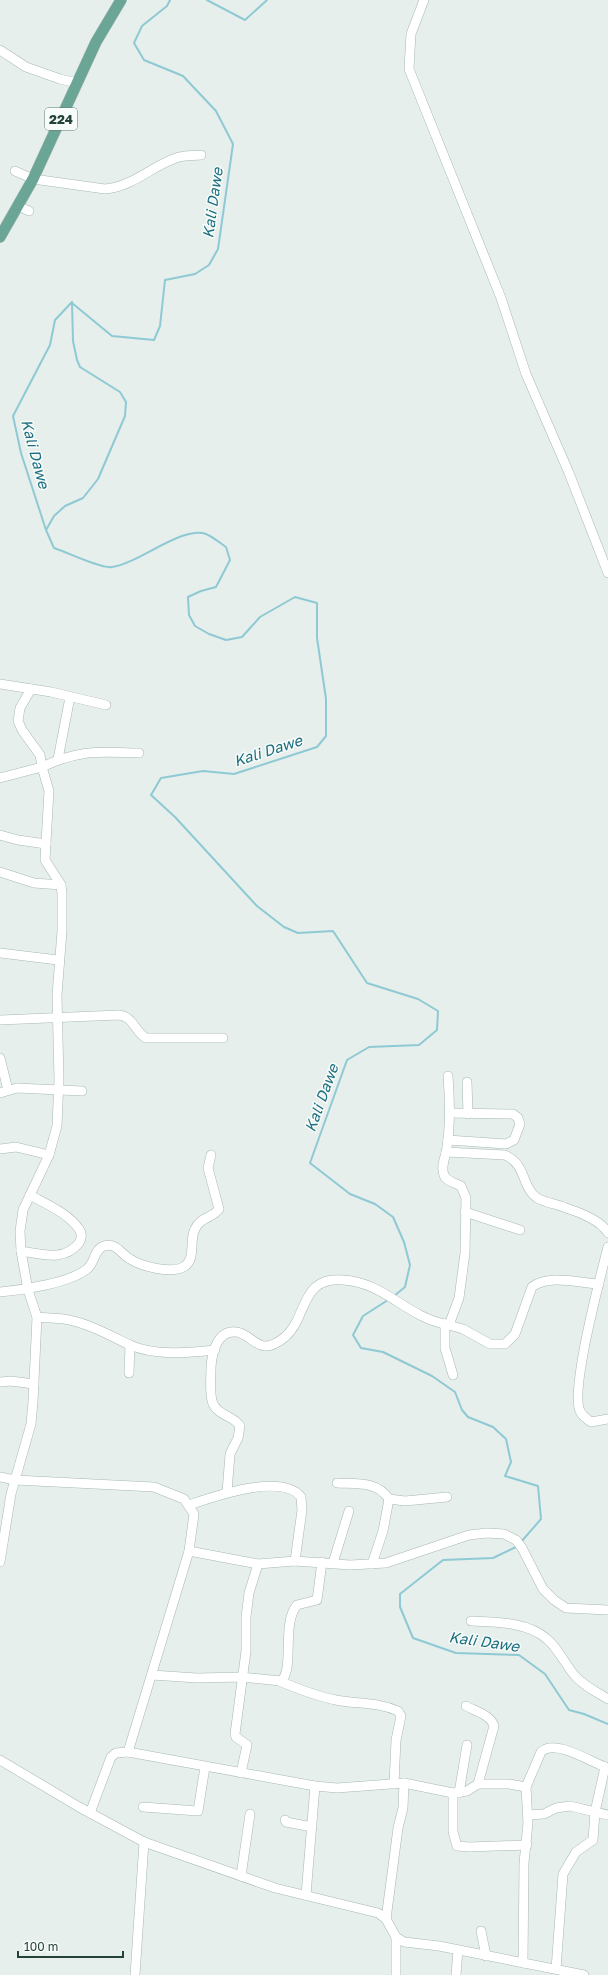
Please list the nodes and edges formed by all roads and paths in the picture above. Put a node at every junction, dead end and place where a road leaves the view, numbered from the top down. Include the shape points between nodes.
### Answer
1 (424, 0) edge
2 (118, 1) edge
3 (0, 50) edge
4 (77, 83) junction
5 (202, 155) dead end
6 (15, 171) dead end
7 (33, 179) junction
8 (18, 206) junction
9 (29, 211) dead end
10 (4, 220) edge
11 (0, 237) edge
12 (608, 573) edge
13 (0, 684) edge
14 (31, 689) junction
15 (70, 697) junction
16 (106, 704) dead end
17 (139, 753) dead end
18 (58, 759) junction
19 (42, 767) junction
20 (0, 778) edge
21 (0, 835) edge
22 (46, 844) junction
23 (0, 872) edge
24 (61, 885) junction
25 (0, 953) edge
26 (58, 960) junction
27 (57, 1018) junction
28 (0, 1020) edge
29 (223, 1038) dead end
30 (0, 1058) edge
31 (448, 1076) dead end
32 (466, 1082) dead end
33 (59, 1089) junction
34 (82, 1091) dead end
35 (4, 1092) edge
36 (450, 1113) junction
37 (468, 1114) junction
38 (448, 1140) junction
39 (0, 1149) edge
40 (446, 1152) junction
41 (49, 1155) junction
42 (212, 1155) dead end
43 (30, 1195) junction
44 (465, 1212) junction
45 (520, 1230) dead end
46 (608, 1233) edge
47 (608, 1247) edge
48 (21, 1251) junction
49 (599, 1284) junction
50 (28, 1290) junction
51 (0, 1292) edge
52 (37, 1316) junction
53 (447, 1325) junction
54 (130, 1345) junction
55 (215, 1350) junction
56 (128, 1372) dead end
57 (453, 1375) dead end
58 (0, 1382) edge
59 (34, 1384) junction
60 (608, 1420) edge
61 (0, 1477) edge
62 (15, 1480) junction
63 (337, 1483) dead end
64 (227, 1492) junction
65 (447, 1497) dead end
66 (389, 1499) junction
67 (189, 1505) junction
68 (349, 1511) dead end
69 (189, 1551) junction
70 (295, 1561) junction
71 (0, 1562) edge
72 (322, 1562) junction
73 (333, 1563) junction
74 (258, 1564) junction
75 (372, 1564) junction
76 (608, 1610) edge
77 (471, 1621) dead end
78 (152, 1675) junction
79 (243, 1677) junction
80 (279, 1681) junction
81 (608, 1698) edge
82 (466, 1706) dead end
83 (466, 1745) dead end
84 (128, 1752) junction
85 (0, 1760) edge
86 (205, 1767) junction
87 (606, 1768) edge
88 (241, 1774) junction
89 (399, 1784) junction
90 (478, 1784) junction
91 (315, 1786) junction
92 (526, 1788) junction
93 (456, 1793) junction
94 (143, 1807) dead end
95 (595, 1812) junction
96 (90, 1813) junction
97 (250, 1814) dead end
98 (528, 1815) junction
99 (608, 1815) edge
100 (285, 1820) dead end
101 (312, 1827) junction
102 (144, 1842) junction
103 (527, 1845) junction
104 (241, 1876) junction
105 (306, 1895) junction
106 (386, 1919) junction
107 (481, 1931) dead end
108 (396, 1937) junction
109 (458, 1950) junction
110 (486, 1956) junction
111 (523, 1963) junction
112 (556, 1969) junction
113 (135, 1975) edge
114 (396, 1975) edge
115 (456, 1975) edge
116 (584, 1975) edge

1 - 12 street via 411,34 409,69 502,298 526,374 569,473
2 - 4 main road, 224
3 - 4 street via 26,67
4 - 7 main road, 224
5 - 7 street via 176,158 139,178 111,188
6 - 7 street
7 - 8 main road, 224
8 - 9 street
8 - 10 main road, 224
10 - 11 main road, 224
13 - 14 street
14 - 15 street
14 - 19 street via 20,708 18,721 40,755
15 - 16 street
15 - 18 street
17 - 18 street via 81,752
18 - 19 street
19 - 20 street
19 - 22 street via 49,791
21 - 22 street
22 - 24 street via 45,860
23 - 24 street via 34,883
24 - 26 street via 62,931
25 - 26 street
26 - 27 street
27 - 28 street
27 - 29 street via 119,1015 133,1022 138,1033 146,1038
27 - 33 street
30 - 35 street
31 - 36 street
32 - 37 street
33 - 34 street
33 - 35 street via 17,1088
33 - 41 street via 57,1126
36 - 37 street
36 - 38 street
37 - 38 street via 513,1114 520,1124 518,1133 514,1140 506,1144
38 - 40 street
39 - 41 street via 16,1147
40 - 44 street via 444,1176 465,1191
40 - 46 street via 505,1155 512,1158 518,1163 526,1183 537,1197 594,1221
41 - 43 street
42 - 50 street via 208,1168 219,1209 216,1214 201,1220 195,1229 191,1258 185,1266 174,1269 155,1268 129,1258 113,1246 105,1245 99,1249 91,1266 80,1275
43 - 48 street via 20,1231
43 - 48 street via 67,1217 79,1228 81,1240 61,1256
44 - 45 street
44 - 53 street via 465,1253 459,1298
47 - 49 street
48 - 50 street
49 - 53 street via 553,1280 536,1284 532,1287 515,1334 505,1344 490,1344 463,1329
49 - 60 street via 580,1367 578,1395 580,1410 585,1418 591,1422
50 - 51 street
50 - 52 street
52 - 54 street via 64,1319 88,1326
52 - 59 street
53 - 55 street via 426,1319 385,1293 355,1281 330,1280 307,1296 293,1328 285,1337 262,1346 236,1332 226,1334 217,1342
53 - 57 street via 446,1356
54 - 55 street via 156,1351 192,1353
54 - 56 street
55 - 64 street via 211,1374 213,1403 220,1413 237,1421 240,1426 238,1438 230,1454
58 - 59 street
59 - 62 street via 31,1424
61 - 62 street
62 - 67 street via 154,1486 184,1499
62 - 71 street
63 - 66 street via 375,1486 384,1490
64 - 67 street
64 - 70 street via 262,1487 289,1489 302,1497
65 - 66 street via 405,1501
66 - 75 street via 383,1531
67 - 69 street via 194,1514
68 - 73 street
69 - 74 street
69 - 78 street
70 - 72 street
70 - 74 street
72 - 73 street
72 - 80 street via 316,1600 297,1604 290,1616 286,1672
73 - 75 street
74 - 79 street via 249,1593
75 - 76 street via 386,1563 469,1535 504,1534 516,1540 543,1589 554,1600 566,1608
77 - 81 street via 499,1622 538,1633 548,1639 578,1679
78 - 79 street via 197,1678
78 - 84 street
79 - 80 street
79 - 88 street via 235,1734 247,1745
80 - 89 street via 311,1694 373,1704 398,1711 401,1716 396,1740
82 - 90 street via 485,1716 494,1726
83 - 93 street
84 - 86 street
84 - 96 street via 116,1753 111,1757
85 - 96 street
86 - 88 street
86 - 94 street via 198,1812
87 - 92 street via 565,1750 544,1748
87 - 95 street
88 - 91 street
89 - 91 street via 337,1788
89 - 93 street
89 - 106 street via 403,1808
90 - 92 street via 509,1784
90 - 93 street
91 - 101 street
92 - 98 street
93 - 103 street via 456,1846
95 - 98 street via 570,1806 556,1808 544,1814
95 - 99 street
95 - 112 street via 592,1840 576,1852 563,1874
96 - 102 street
97 - 104 street
98 - 103 street
100 - 101 street
101 - 105 street
102 - 104 street
102 - 113 street
103 - 111 street via 524,1863
104 - 105 street
105 - 106 street via 378,1913
106 - 108 street
107 - 110 street
108 - 109 street via 404,1942
108 - 114 street
109 - 110 street
109 - 115 street
110 - 111 street
111 - 112 street
112 - 116 street

